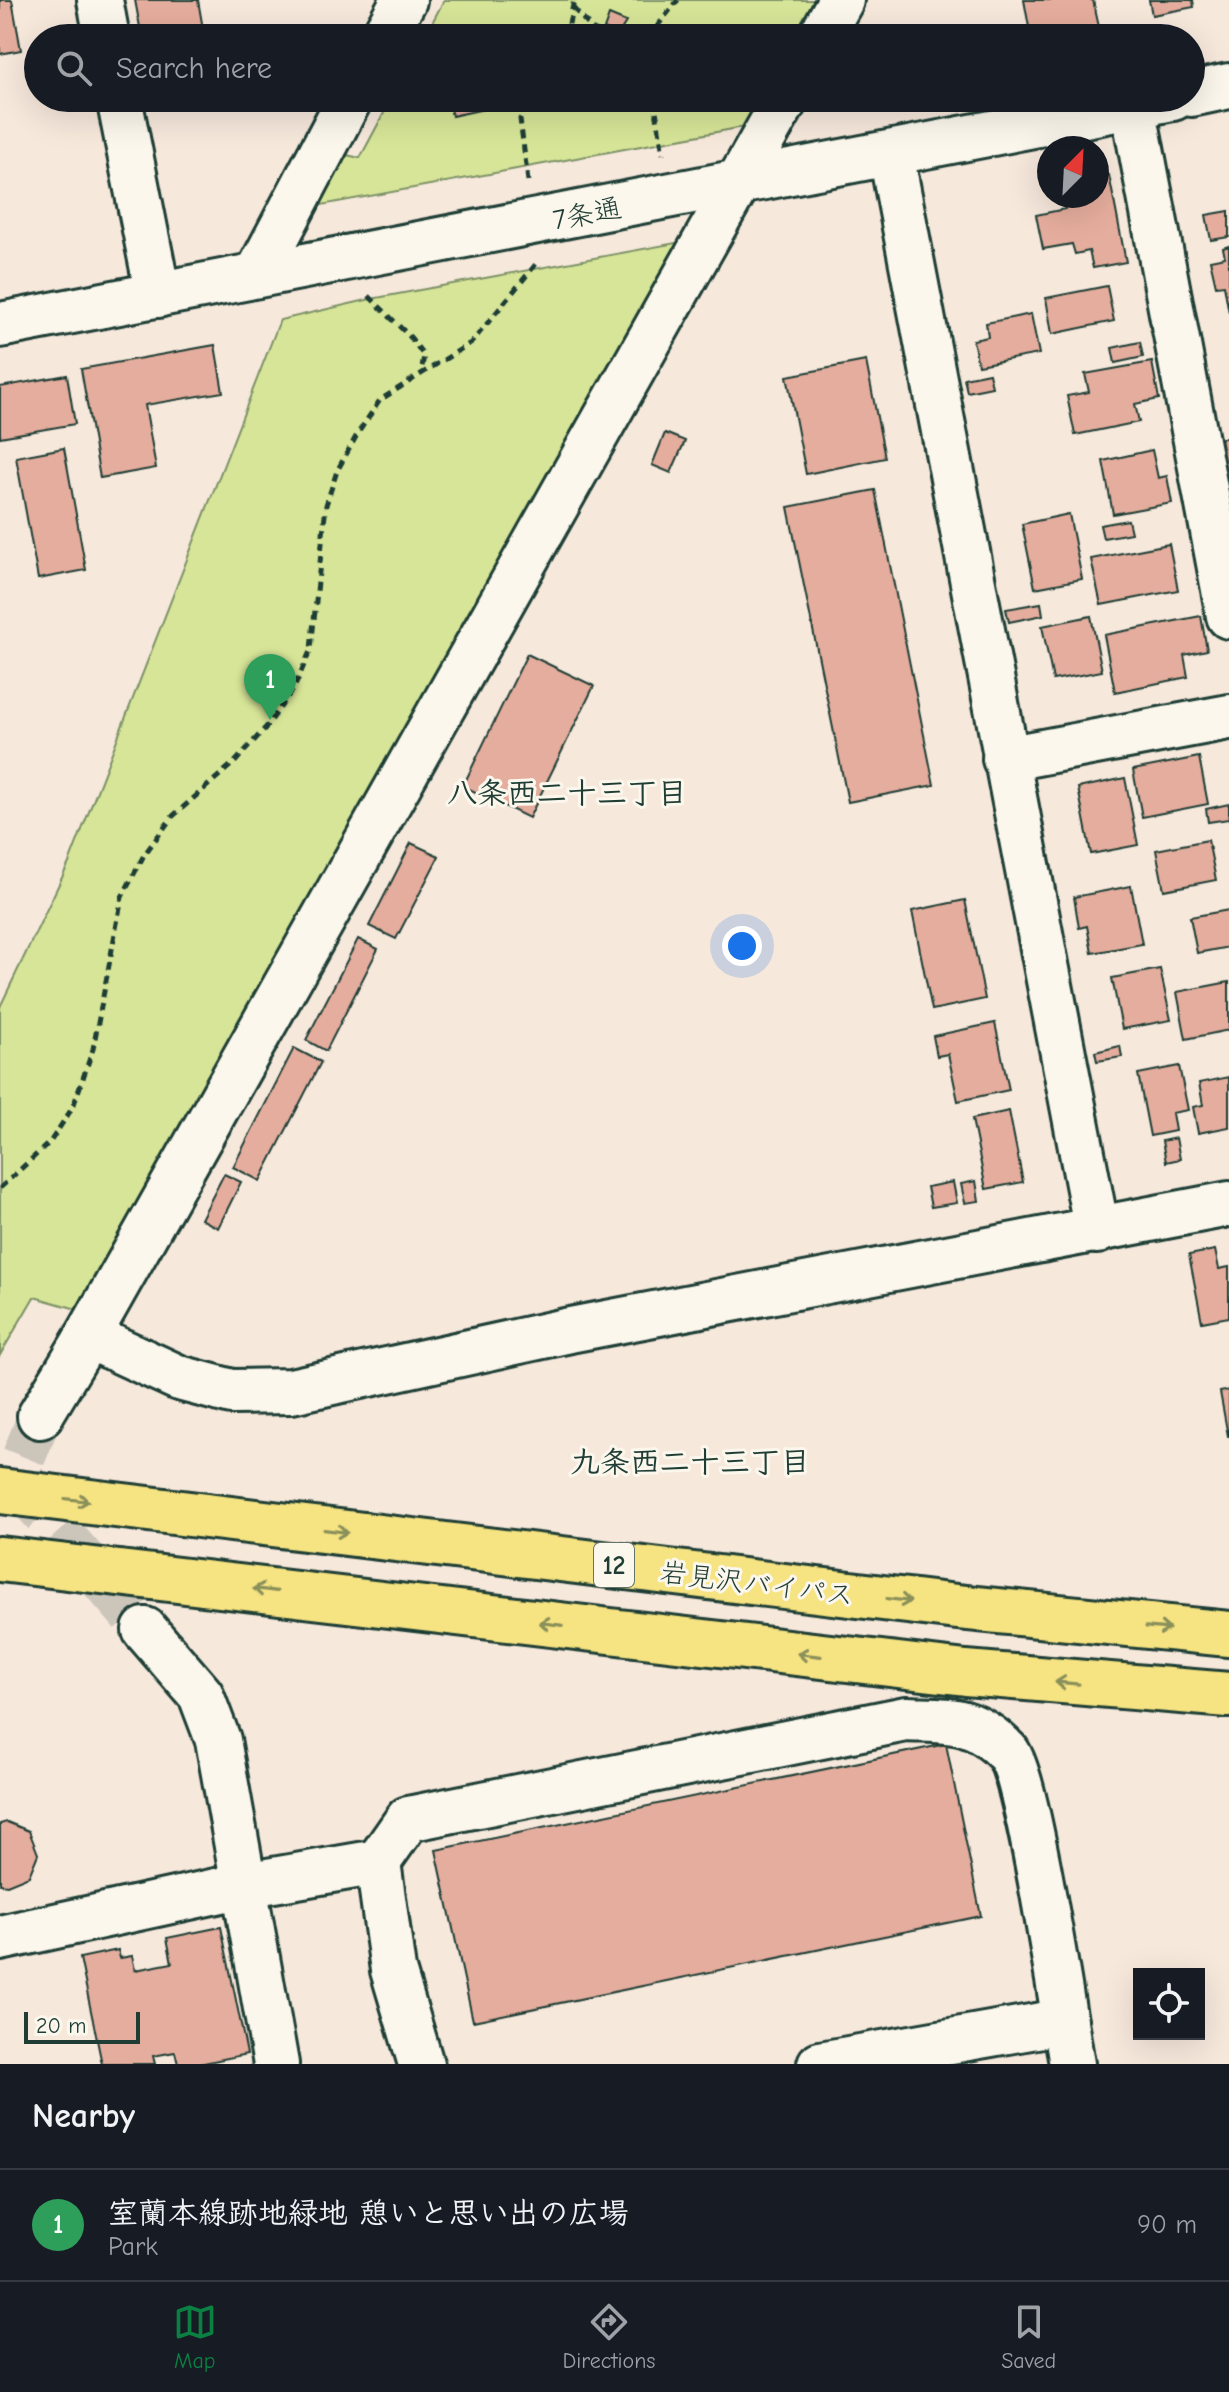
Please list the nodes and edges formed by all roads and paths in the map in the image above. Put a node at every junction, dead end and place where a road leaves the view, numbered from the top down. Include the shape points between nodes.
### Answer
1 (100, 0) edge
2 (404, 0) edge
3 (574, 0) edge
4 (678, 0) edge
5 (841, 0) edge
6 (573, 8) junction
7 (104, 24) edge
8 (391, 24) edge
9 (569, 24) edge
10 (588, 24) edge
11 (659, 24) edge
12 (828, 24) edge
13 (1229, 86) edge
14 (1205, 91) edge
15 (122, 112) edge
16 (343, 112) edge
17 (524, 112) edge
18 (656, 112) edge
19 (778, 112) edge
20 (1103, 112) edge
21 (1154, 112) edge
22 (663, 154) dead end
23 (891, 154) junction
24 (528, 181) dead end
25 (738, 184) junction
26 (541, 257) dead end
27 (257, 275) junction
28 (365, 290) dead end
29 (158, 295) junction
30 (0, 325) edge
31 (421, 373) junction
32 (1229, 616) edge
33 (1229, 717) edge
34 (1005, 759) junction
35 (0, 1188) edge
36 (1229, 1204) edge
37 (1097, 1231) junction
38 (88, 1336) junction
39 (40, 1416) tunnel mouth
40 (0, 1491) edge
41 (0, 1559) edge
42 (145, 1630) tunnel mouth
43 (1229, 1634) edge
44 (1229, 1695) edge
45 (378, 1862) junction
46 (244, 1885) junction
47 (0, 1938) edge
48 (1065, 2021) junction
49 (276, 2064) edge
50 (421, 2064) edge
51 (820, 2064) edge
52 (1072, 2064) edge

1 - 7 street
2 - 8 street
3 - 6 path
4 - 11 path
5 - 12 street
6 - 9 path
6 - 10 path
13 - 14 street
15 - 29 street
16 - 27 street
17 - 24 path via 520,119
18 - 22 path
19 - 25 street
20 - 23 street, 7条通
21 - 32 street
23 - 25 street, 7条通
23 - 34 street
25 - 27 street, 7条通
25 - 38 street
26 - 31 path via 472,342
27 - 29 street, 7条通
28 - 31 path via 424,356
29 - 30 street, 7条通
31 - 35 path via 380,400 337,471 326,505 311,649 295,686 236,761 173,816 144,855 122,897 93,1049 73,1107 50,1142
33 - 34 street
34 - 37 street
36 - 37 street
37 - 38 street via 570,1330 291,1391 232,1392 179,1378
38 - 39 street
40 -> 43 highway, 岩見沢バイパス / 12 via 941,1605
44 -> 41 highway via 966,1673
42 - 46 street via 201,1695 218,1740
45 - 46 street
45 - 48 street via 408,1819 906,1719 966,1721 1010,1754 1027,1814
45 - 50 street via 393,1970
46 - 47 street
46 - 49 street
48 - 51 street
48 - 52 street

